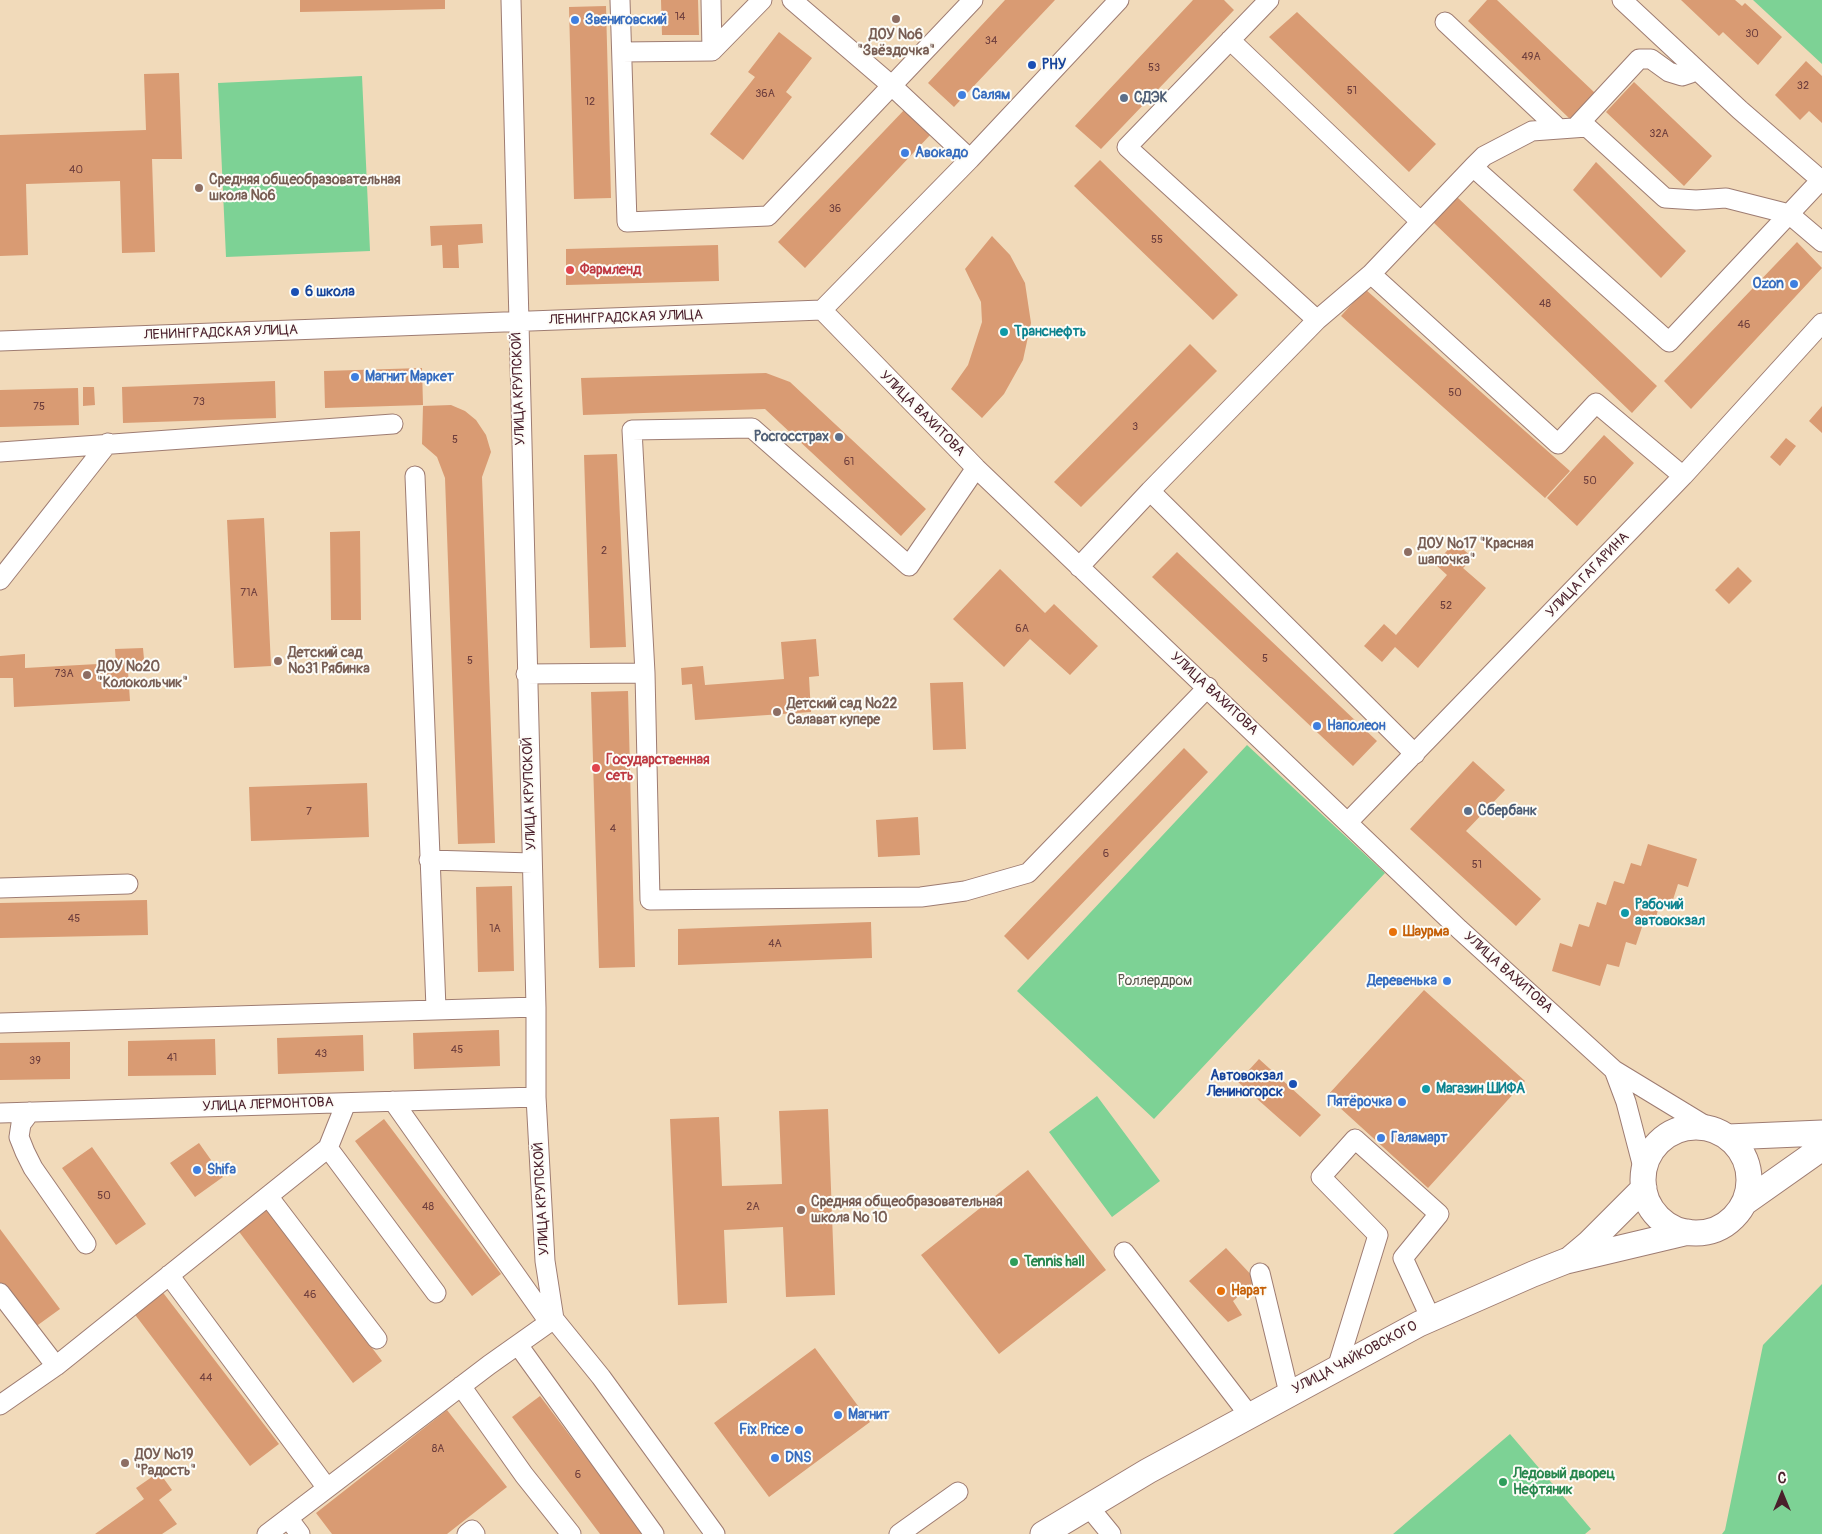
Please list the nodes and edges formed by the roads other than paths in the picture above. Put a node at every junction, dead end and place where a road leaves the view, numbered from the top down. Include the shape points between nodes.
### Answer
1 (511, 0) edge
2 (620, 0) edge
3 (711, 0) edge
4 (762, 0) edge
5 (792, 0) edge
6 (973, 0) edge
7 (1119, 0) edge
8 (1622, 0) edge
9 (1264, 2) edge
10 (1445, 22) dead end
11 (1230, 40) junction
12 (712, 51) junction
13 (622, 52) junction
14 (1694, 67) junction
15 (892, 85) junction
16 (1567, 129) junction
17 (970, 159) junction
18 (1473, 167) junction
19 (1789, 214) junction
20 (1420, 221) junction
21 (1822, 242) edge
22 (1370, 274) junction
23 (822, 310) junction
24 (1317, 320) junction
25 (517, 322) junction
26 (1822, 323) edge
27 (0, 341) edge
28 (393, 424) dead end
29 (108, 443) junction
30 (0, 452) edge
31 (976, 468) junction
32 (415, 476) dead end
33 (1683, 476) junction
34 (1150, 491) junction
35 (1079, 567) junction
36 (0, 580) edge
37 (645, 673) junction
38 (526, 674) junction
39 (1208, 687) junction
40 (1415, 754) junction
41 (1348, 822) junction
42 (430, 860) junction
43 (532, 863) junction
44 (128, 884) dead end
45 (0, 888) edge
46 (536, 1007) junction
47 (436, 1008) junction
48 (0, 1023) edge
49 (1614, 1070) junction
50 (536, 1097) junction
51 (393, 1101) junction
52 (346, 1102) junction
53 (30, 1112) junction
54 (0, 1113) edge
55 (1822, 1132) edge
56 (1720, 1133) junction
57 (328, 1148) junction
58 (1822, 1148) edge
59 (1644, 1179) junction
60 (268, 1196) junction
61 (1744, 1203) junction
62 (1688, 1232) junction
63 (86, 1244) dead end
64 (1124, 1252) dead end
65 (1566, 1261) junction
66 (1260, 1273) dead end
67 (169, 1275) junction
68 (0, 1293) edge
69 (436, 1293) dead end
70 (1431, 1318) junction
71 (552, 1321) junction
72 (377, 1339) dead end
73 (518, 1345) junction
74 (56, 1366) junction
75 (1337, 1368) junction
76 (460, 1386) junction
77 (1290, 1393) junction
78 (0, 1405) edge
79 (1249, 1415) junction
80 (327, 1488) junction
81 (958, 1492) dead end
82 (1088, 1506) junction
83 (288, 1518) junction
84 (267, 1534) edge
85 (300, 1534) edge
86 (467, 1534) edge
87 (475, 1534) edge
88 (571, 1534) edge
89 (654, 1534) edge
90 (715, 1534) edge
91 (899, 1534) edge
92 (1043, 1534) edge
93 (1111, 1534) edge

1 - 25 street, УЛИЦА КРУПСКОЙ
2 - 13 street
3 - 12 street
4 - 12 street
5 - 15 street
6 - 15 street
7 - 17 street
8 - 14 street via 1679,49
9 - 11 street
10 - 16 street
11 - 20 street
11 - 24 street via 1127,147
12 - 13 street
13 - 15 street via 626,222 768,216
14 - 16 street via 1691,73 1682,76 1670,72 1651,58 1639,58
14 - 19 street via 1821,180
15 - 17 street
16 - 18 street via 1532,131 1484,156
16 - 19 street via 1588,127 1665,198 1726,198
17 - 23 street
18 - 19 street via 1669,342
18 - 20 street
19 - 21 street
20 - 22 street
22 - 24 street
22 - 33 street via 1558,444 1596,402
23 - 25 street, ЛЕНИНГРАДСКАЯ УЛИЦА
23 - 31 street, УЛИЦА ВАХИТОВА
24 - 34 street
25 - 27 street, ЛЕНИНГРАДСКАЯ УЛИЦА
25 - 38 street, УЛИЦА КРУПСКОЙ
26 - 33 street, УЛИЦА ГАГАРИНА
28 - 29 street
29 - 30 street
29 - 36 street
31 - 35 street, УЛИЦА ВАХИТОВА
31 - 37 street via 909,566 752,428 632,430
32 - 42 street
33 - 40 street, УЛИЦА ГАГАРИНА
34 - 35 street
34 - 40 street
35 - 39 street, УЛИЦА ВАХИТОВА
37 - 38 street
37 - 39 street via 650,900 921,896 965,891 1028,873
38 - 43 street, УЛИЦА КРУПСКОЙ
39 - 41 street, УЛИЦА ВАХИТОВА
40 - 41 street, УЛИЦА ГАГАРИНА
41 - 49 street, УЛИЦА ВАХИТОВА via 1459,929
42 - 43 street
42 - 47 street
43 - 46 street, УЛИЦА КРУПСКОЙ
44 - 45 street
46 - 47 street
46 - 50 street, УЛИЦА КРУПСКОЙ
47 - 48 street
49 - 56 street, УЛИЦА ВАХИТОВА
49 - 59 street via 1626,1102
50 - 51 street, УЛИЦА ЛЕРМОНТОВА
50 - 71 street, УЛИЦА КРУПСКОЙ
51 - 52 street, УЛИЦА ЛЕРМОНТОВА
51 - 71 street
52 - 53 street, УЛИЦА ЛЕРМОНТОВА
52 - 57 street
53 - 54 street, УЛИЦА ЛЕРМОНТОВА
53 - 63 street via 21,1124 19,1137 25,1152 32,1168
55 - 56 main road
56 - 59 main road via 1694,1127 1676,1130 1661,1140 1650,1154
56 - 61 main road via 1740,1150 1748,1167 1749,1185
57 - 60 street
57 - 69 street
58 - 61 main road
59 - 62 main road via 1649,1204 1658,1217 1672,1227
59 - 65 main road via 1589,1243
60 - 67 street
60 - 72 street
61 - 62 main road via 1734,1217 1720,1227
62 - 65 main road, УЛИЦА ЧАЙКОВСКОГО
64 - 79 street
65 - 70 main road, УЛИЦА ЧАЙКОВСКОГО
66 - 77 street
67 - 74 street
67 - 80 street
68 - 74 street
70 - 75 main road, УЛИЦА ЧАЙКОВСКОГО
70 - 75 street via 1403,1258 1439,1214 1355,1139 1322,1177 1378,1235
71 - 73 street
71 - 90 street via 601,1377
73 - 76 street
73 - 89 street
74 - 78 street
75 - 77 main road, УЛИЦА ЧАЙКОВСКОГО
76 - 80 street
76 - 88 street
77 - 79 main road, УЛИЦА ЧАЙКОВСКОГО
79 - 82 main road, УЛИЦА ЧАЙКОВСКОГО
80 - 83 street
81 - 91 street
82 - 92 main road, УЛИЦА ЧАЙКОВСКОГО
82 - 93 street
83 - 84 street
83 - 85 street
86 - 87 street via 472,1530

